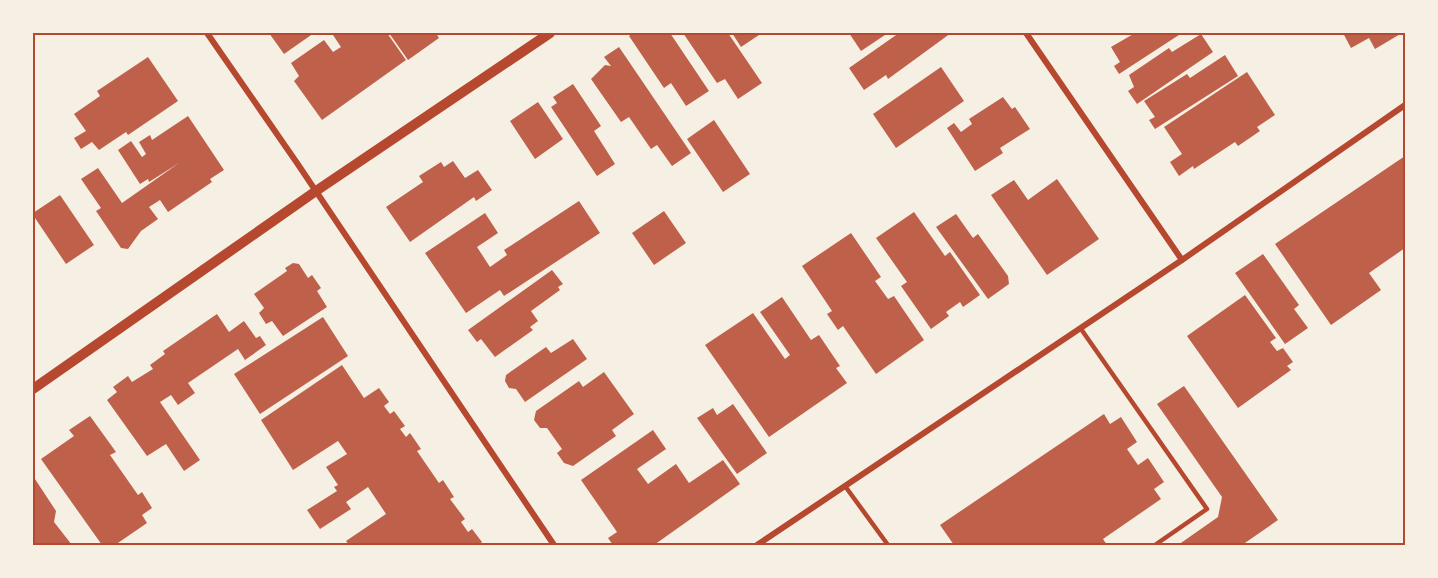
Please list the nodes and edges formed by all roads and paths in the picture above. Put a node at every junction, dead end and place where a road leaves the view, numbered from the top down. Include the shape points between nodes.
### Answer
1 (207, 33) edge
2 (550, 33) edge
3 (1026, 33) edge
4 (1405, 105) edge
5 (315, 191) junction
6 (1182, 260) junction
7 (1081, 329) junction
8 (33, 389) edge
9 (845, 486) junction
10 (554, 545) edge
11 (757, 545) edge
12 (888, 545) edge
13 (1155, 545) edge

1 - 5 street
2 - 5 street
3 - 6 street
4 - 6 street
5 - 8 street
5 - 10 street
6 - 7 street
7 - 9 street
7 - 13 lane via 1207,509
9 - 11 street
9 - 12 lane

